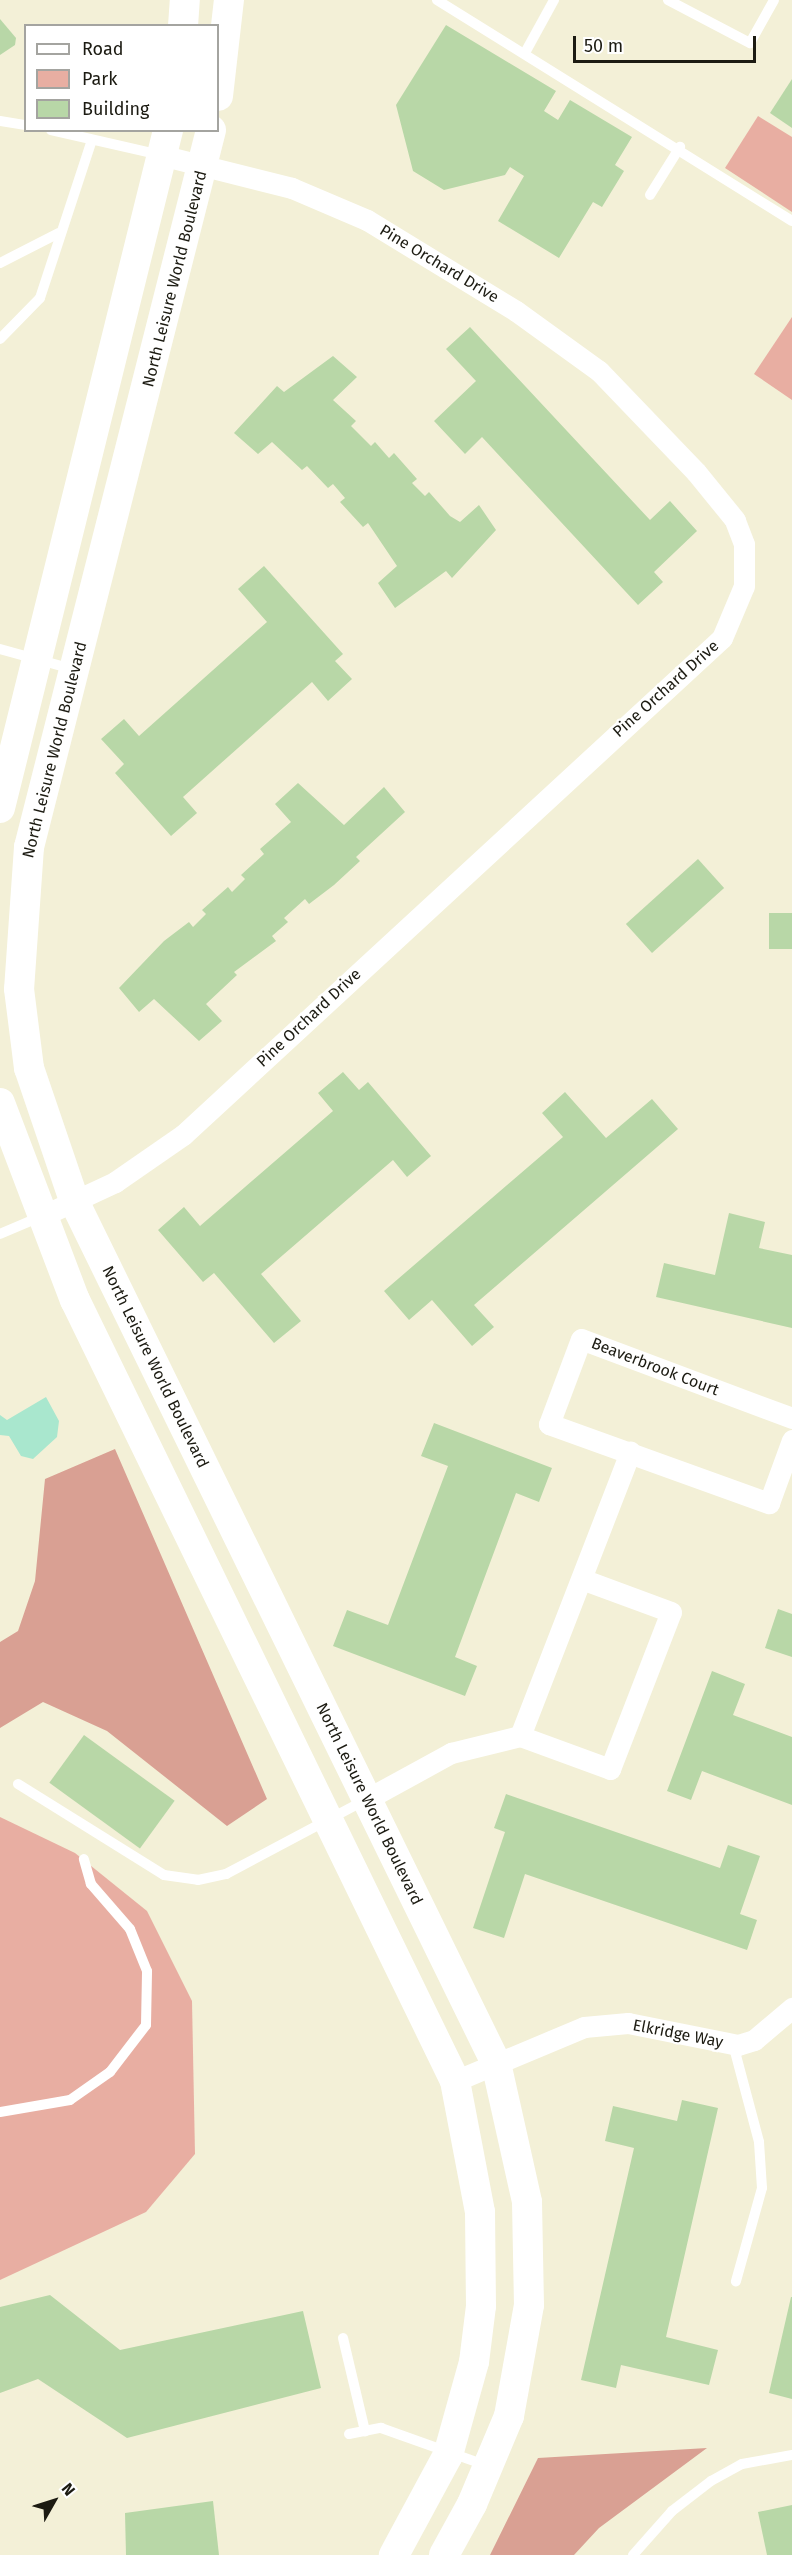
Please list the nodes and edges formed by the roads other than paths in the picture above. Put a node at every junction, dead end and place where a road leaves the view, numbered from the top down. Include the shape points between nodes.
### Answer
1 (185, 0) edge
2 (229, 0) edge
3 (437, 0) edge
4 (554, 0) edge
5 (668, 0) edge
6 (774, 0) edge
7 (183, 24) edge
8 (525, 51) junction
9 (219, 87) edge
10 (0, 121) edge
11 (24, 125) edge
12 (59, 132) edge
13 (211, 132) edge
14 (92, 140) junction
15 (164, 143) edge
16 (680, 147) junction
17 (204, 164) junction
18 (650, 195) dead end
19 (792, 221) edge
20 (59, 233) junction
21 (0, 263) edge
22 (0, 339) edge
23 (0, 649) edge
24 (37, 659) junction
25 (75, 670) junction
26 (0, 808) edge
27 (0, 1103) edge
28 (75, 1203) junction
29 (40, 1217) junction
30 (0, 1234) edge
31 (792, 1418) edge
32 (792, 1440) edge
33 (630, 1452) junction
34 (582, 1579) junction
35 (520, 1736) junction
36 (18, 1784) dead end
37 (367, 1799) junction
38 (329, 1822) junction
39 (84, 1859) dead end
40 (792, 2008) edge
41 (733, 2044) junction
42 (496, 2063) junction
43 (455, 2081) junction
44 (0, 2112) edge
45 (736, 2281) dead end
46 (344, 2338) dead end
47 (366, 2431) junction
48 (349, 2434) dead end
49 (449, 2450) junction
50 (792, 2455) edge
51 (488, 2466) junction
52 (394, 2555) edge
53 (444, 2555) edge
54 (633, 2555) edge

1 - 7 street
2 - 9 street
3 - 8 lane
4 - 8 lane
5 - 6 lane via 750,43
8 - 16 lane
10 - 11 lane
12 - 14 lane
13 - 17 street, North Leisure World Boulevard
14 - 15 lane
14 - 20 lane
15 - 17 street, Pine Orchard Drive
15 - 24 street
16 - 18 lane
16 - 19 lane
17 - 25 street, North Leisure World Boulevard
17 - 28 street, Pine Orchard Drive via 292,188 367,220 516,311 599,371 696,472 735,520 744,544 744,586 722,638 688,670 183,1135
20 - 21 lane
20 - 22 lane via 39,298
23 - 24 lane
24 - 25 lane
24 - 26 street
25 - 28 street, North Leisure World Boulevard via 29,847 19,989 29,1068
27 - 29 street
28 - 29 street, Pine Orchard Drive
28 - 37 street, North Leisure World Boulevard
29 - 30 lane
29 - 38 street via 75,1300
31 - 33 street, Beaverbrook Court via 581,1339 549,1424
32 - 33 street, Beaverbrook Court via 769,1503
33 - 34 street
34 - 35 street
34 - 35 street via 671,1612 610,1769
35 - 37 street via 451,1754
36 - 38 lane via 155,1871 198,1880 226,1874
37 - 38 lane
37 - 42 street, North Leisure World Boulevard
38 - 43 street
39 - 44 lane via 91,1884 130,1929 147,1971 146,2025 110,2072 70,2100
40 - 41 street, Elkridge Way via 754,2040
41 - 42 street, Elkridge Way via 628,2023 584,2027
41 - 45 lane via 759,2142 762,2188
42 - 43 street, Elkridge Way
42 - 51 street, North Leisure World Boulevard via 527,2202 530,2306 509,2416
43 - 49 street via 476,2179 481,2306 474,2362
46 - 47 lane
47 - 48 lane
47 - 49 lane via 381,2428
49 - 51 lane
49 - 52 street
50 - 54 lane via 742,2464 711,2481 672,2511
51 - 53 street, North Leisure World Boulevard

